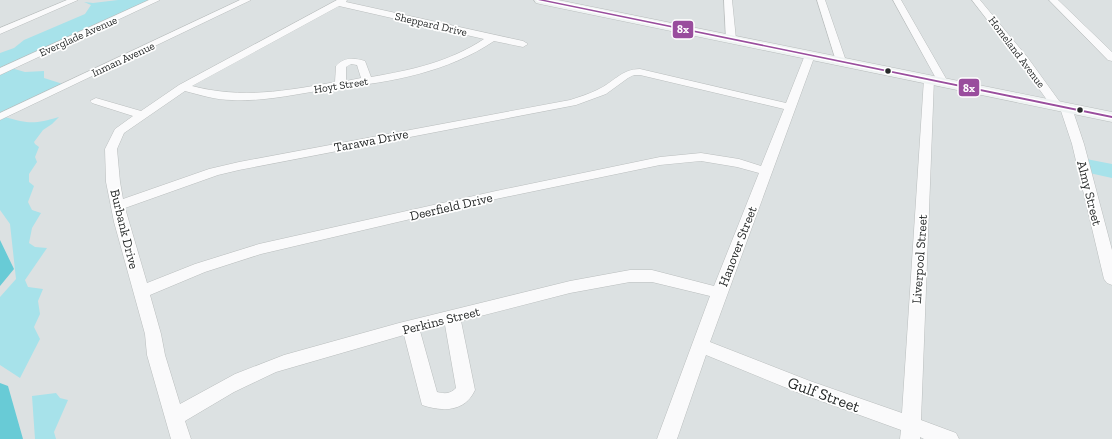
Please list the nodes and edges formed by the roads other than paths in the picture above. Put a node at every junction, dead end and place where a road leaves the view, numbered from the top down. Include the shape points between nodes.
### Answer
1 (74, 0) edge
2 (156, 0) edge
3 (247, 0) edge
4 (540, 0) edge
5 (728, 0) edge
6 (821, 0) edge
7 (897, 0) edge
8 (976, 0) edge
9 (1053, 0) edge
10 (341, 1) edge
11 (0, 31) edge
12 (492, 38) junction
13 (731, 39) junction
14 (523, 44) dead end
15 (810, 55) junction
16 (1112, 58) edge
17 (840, 62) junction
18 (0, 72) edge
19 (367, 80) junction
20 (936, 81) junction
21 (341, 85) junction
22 (183, 87) junction
23 (96, 101) dead end
24 (1061, 107) junction
25 (790, 108) junction
26 (142, 115) junction
27 (0, 117) edge
28 (1112, 117) edge
29 (766, 171) junction
30 (117, 206) junction
31 (1112, 278) edge
32 (142, 292) junction
33 (719, 293) junction
34 (452, 318) junction
35 (412, 328) junction
36 (701, 346) junction
37 (175, 417) junction
38 (910, 432) edge
39 (181, 439) edge
40 (667, 439) edge
41 (949, 439) edge

1 - 11 street
2 - 18 street, Everglade Avenue
3 - 27 street, Inman Avenue
4 - 13 street
5 - 13 street
6 - 17 street
7 - 20 street
8 - 24 street, Homeland Avenue
9 - 16 street
10 - 12 street, Sheppard Drive
10 - 22 street, Burbank Drive
12 - 14 street, Sheppard Drive
12 - 19 street, Hoyt Street via 471,53 450,63 424,71
13 - 15 street
15 - 17 street
15 - 25 street, Hanover Street
17 - 20 street
19 - 21 street, Hoyt Street
19 - 21 street via 361,63 350,61 341,66
20 - 24 street
20 - 38 street, Liverpool Street via 916,301
21 - 22 street, Hoyt Street via 249,97 226,96
22 - 26 street, Burbank Drive
23 - 26 street
24 - 28 street
24 - 31 street, Almy Street via 1078,144
25 - 29 street, Hanover Street
25 - 30 street, Tarawa Drive via 640,72 630,72 606,90 572,103 239,166 214,172
26 - 30 street, Burbank Drive via 119,131 111,150
29 - 32 street, Deerfield Drive via 739,163 701,157 660,161 265,248 200,268
29 - 33 street, Hanover Street
30 - 32 street, Burbank Drive
32 - 37 street, Burbank Drive via 156,355
33 - 34 street, Perkins Street via 657,277 630,276 570,287
33 - 36 street, Hanover Street
34 - 35 street, Perkins Street
34 - 35 street via 466,390 460,398 446,403 429,398
35 - 37 street, Perkins Street via 315,353 262,370
36 - 38 street, Gulf Street
36 - 40 street, Hanover Street
37 - 39 street, Burbank Drive
38 - 41 street, Gulf Street

